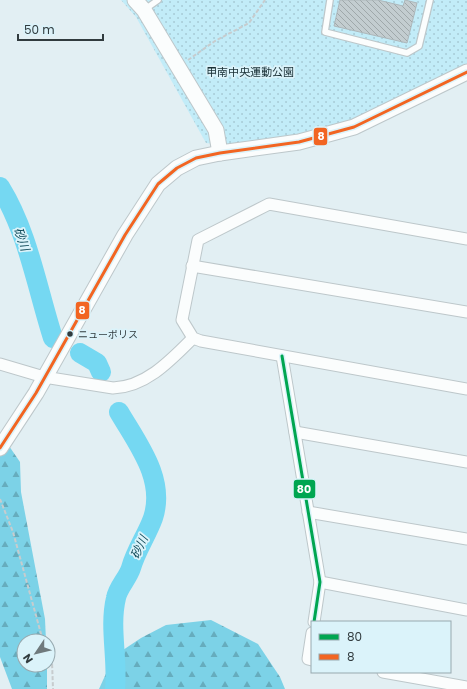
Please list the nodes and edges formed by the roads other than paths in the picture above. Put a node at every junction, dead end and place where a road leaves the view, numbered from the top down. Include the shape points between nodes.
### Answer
1 (158, 0) edge
2 (330, 0) edge
3 (430, 0) edge
4 (140, 5) edge
5 (467, 72) edge
6 (220, 152) junction
7 (467, 239) edge
8 (192, 266) junction
9 (467, 312) edge
10 (193, 338) junction
11 (282, 356) junction
12 (0, 364) edge
13 (44, 377) junction
14 (467, 389) edge
15 (295, 432) junction
16 (0, 448) edge
17 (467, 462) edge
18 (308, 512) junction
19 (467, 539) edge
20 (320, 582) junction
21 (467, 610) edge
22 (314, 621) edge
23 (311, 639) edge
24 (311, 660) edge
25 (389, 673) edge
26 (467, 687) edge

1 - 4 lane
2 - 3 lane via 325,32 407,53 419,46
4 - 6 street via 216,130
5 - 6 street via 354,127 299,142
6 - 13 street via 196,158 158,184 125,235
7 - 8 street via 269,204 198,240
8 - 9 street
8 - 10 street via 182,320
10 - 11 street
10 - 13 street via 151,376 122,388
11 - 14 street
11 - 15 street
12 - 13 street
13 - 16 street
15 - 17 street
15 - 18 street
18 - 19 street
18 - 20 street
20 - 21 street
20 - 22 street
23 - 24 street via 308,659
25 - 26 street

